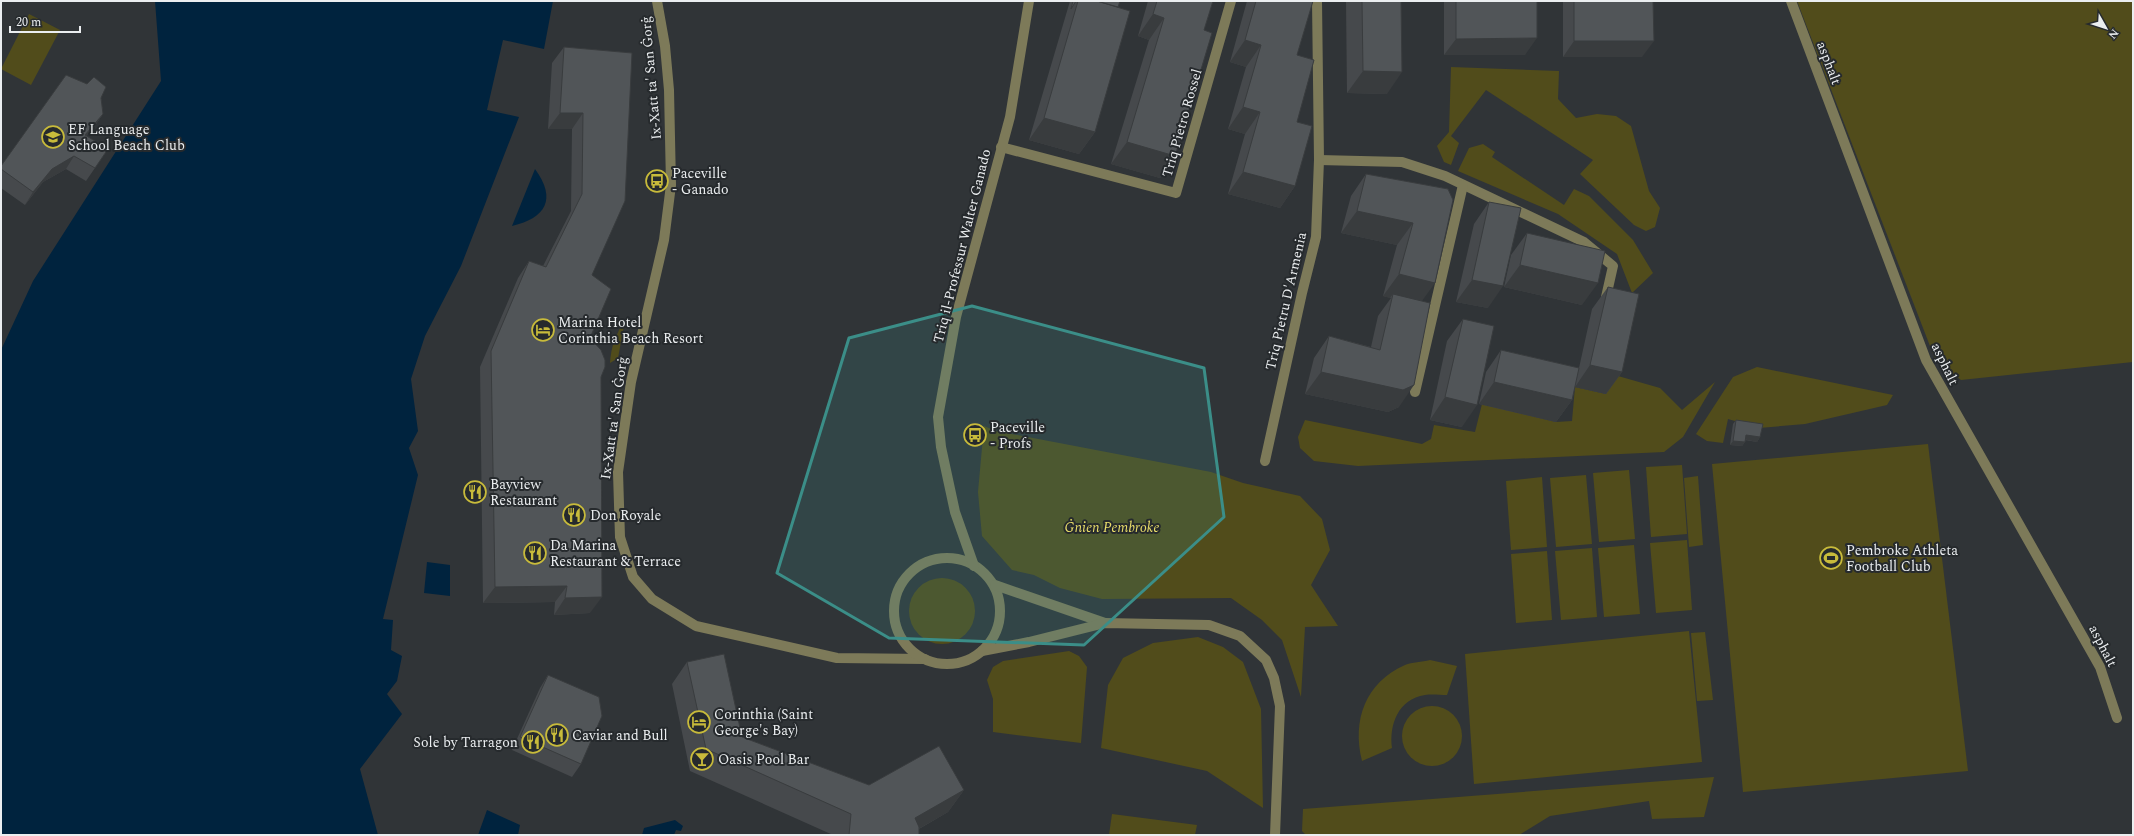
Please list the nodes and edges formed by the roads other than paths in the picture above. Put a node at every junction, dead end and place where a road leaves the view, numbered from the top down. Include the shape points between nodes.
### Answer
1 (657, 1) edge
2 (1029, 1) edge
3 (1232, 1) edge
4 (1317, 1) edge
5 (1791, 1) edge
6 (1001, 146) junction
7 (1320, 160) junction
8 (1463, 184) junction
9 (1606, 297) edge
10 (1415, 392) edge
11 (1265, 461) dead end
12 (974, 566) junction
13 (995, 585) junction
14 (1105, 623) junction
15 (982, 651) junction
16 (925, 659) junction
17 (2117, 718) dead end
18 (1275, 835) edge

1 - 16 street, Ix-Xatt ta' San Ġorġ via 669,90 672,185 664,240 631,382 618,472 620,537 633,577 652,599 696,626 837,658
2 - 6 street, Triq il-Professur Walter Ganado via 1010,117
3 - 6 street, Triq Pietro Rossel via 1176,193
4 - 7 street, Triq Pietru D'Armenia
5 - 17 street, asphalt via 1926,360 2100,667
6 - 12 street, Triq il-Professur Walter Ganado via 956,317 938,417 941,447 955,512
7 - 8 street via 1402,162
7 - 11 street, Triq Pietru D'Armenia via 1316,237
8 - 9 street via 1584,242 1614,266
8 - 10 street
12 - 13 street, Triq il-Professur Walter Ganado
12 - 16 street, Triq il-Professur Walter Ganado via 958,560 941,559 925,564 910,573 902,585 896,598 894,616 899,634 910,649
13 - 14 street
13 - 15 street, Triq il-Professur Walter Ganado via 1000,604 999,621 993,638
14 - 15 street
14 - 18 street via 1209,625 1240,636 1266,660 1274,678 1280,706
15 - 16 street, Triq il-Professur Walter Ganado via 969,660 954,664 939,664

